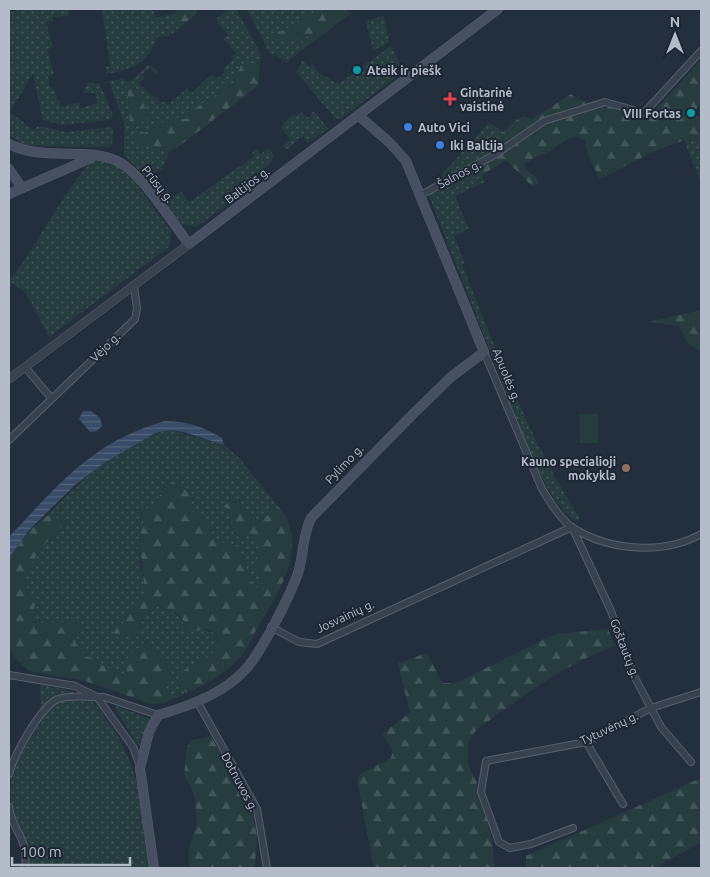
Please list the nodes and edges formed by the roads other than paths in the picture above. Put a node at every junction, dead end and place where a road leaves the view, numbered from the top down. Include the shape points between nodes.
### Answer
1 (498, 9) edge
2 (701, 51) edge
3 (358, 115) junction
4 (9, 144) edge
5 (96, 156) junction
6 (9, 170) edge
7 (22, 188) junction
8 (9, 194) edge
9 (421, 195) junction
10 (189, 244) junction
11 (134, 286) junction
12 (484, 352) junction
13 (25, 367) junction
14 (9, 379) edge
15 (52, 398) junction
16 (9, 440) edge
17 (572, 527) junction
18 (701, 534) edge
19 (272, 627) junction
20 (9, 674) edge
21 (701, 692) edge
22 (97, 697) junction
23 (196, 701) junction
24 (651, 708) junction
25 (158, 716) junction
26 (586, 742) junction
27 (691, 762) dead end
28 (140, 768) junction
29 (9, 774) edge
30 (624, 804) dead end
31 (9, 807) edge
32 (573, 828) dead end
33 (25, 868) edge
34 (154, 868) edge
35 (267, 868) edge

1 - 3 main road, Baltijos g.
2 - 9 street, Šalnos g. via 644,113 605,102 544,121 496,154
3 - 9 main road, Apuolės g. via 400,153
3 - 10 main road, Baltijos g.
4 - 5 main road, Prūsų g. via 20,150 43,154
5 - 7 main road
5 - 10 main road, Prūsų g. via 116,160 136,174
6 - 7 main road
7 - 8 main road
9 - 12 main road, Apuolės g.
10 - 11 street, Baltijos g.
11 - 13 street, Baltijos g.
11 - 15 street, Vėjo g. via 135,318
12 - 17 street, Apuolės g. via 542,489
12 - 19 main road, Pylimo g. via 451,377 311,518 305,532 298,572
13 - 14 street, Baltijos g.
13 - 15 street
15 - 16 street, Vėjo g.
17 - 18 street, Apuolės g. via 609,542 644,547 677,545
17 - 19 street, Josvainių g. via 316,644 299,642
17 - 24 street, Goštautų g. via 611,611 628,662
19 - 23 main road via 245,670
20 - 22 street via 75,686
21 - 24 street, Tytuvėnų g.
22 - 25 street
22 - 28 street via 133,747
22 - 29 street via 68,697 48,706 16,754
23 - 25 main road
23 - 35 street, Dotnuvos g. via 257,809
24 - 26 street, Tytuvėnų g.
24 - 27 street, Goštautų g. via 661,727
25 - 28 main road via 147,738
26 - 30 street
26 - 32 street, Tytuvėnų g. via 486,760 481,792 499,842 510,848 531,844
28 - 34 main road
31 - 33 street via 26,848

